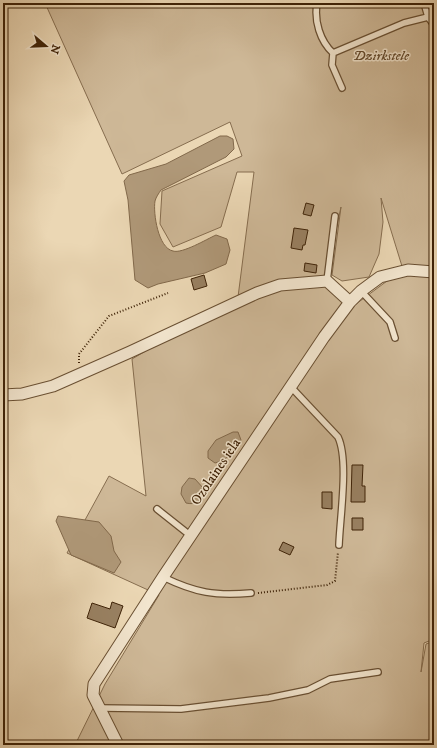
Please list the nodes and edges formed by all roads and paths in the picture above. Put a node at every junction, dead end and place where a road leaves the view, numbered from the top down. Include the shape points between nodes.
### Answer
1 (318, 3) edge
2 (424, 3) edge
3 (428, 17) junction
4 (434, 24) edge
5 (333, 53) junction
6 (342, 88) dead end
7 (335, 216) dead end
8 (434, 272) edge
9 (327, 281) junction
10 (361, 291) junction
11 (168, 293) dead end
12 (350, 302) junction
13 (395, 338) dead end
14 (86, 371) junction
15 (291, 387) junction
16 (3, 395) edge
17 (157, 509) dead end
18 (191, 536) junction
19 (339, 545) joint
20 (163, 577) junction
21 (251, 593) joint
22 (378, 672) dead end
23 (100, 708) junction
24 (118, 745) edge

1 - 5 lane via 316,14 324,45
2 - 3 lane
3 - 4 lane
3 - 5 lane via 404,23
5 - 6 lane via 332,65
7 - 9 lane
8 - 10 street, Ozolaines iela via 408,270 380,277
9 - 12 street
9 - 14 street via 280,285 257,293
10 - 12 street, Ozolaines iela
10 - 13 lane via 390,322
11 - 14 path via 109,316 79,354 78,362
12 - 15 street, Ozolaines iela
14 - 16 street via 52,386 22,394
15 - 18 street, Ozolaines iela
15 - 19 lane via 342,444 344,462
17 - 18 lane
18 - 20 street, Ozolaines iela
19 - 21 path via 334,581 328,585
20 - 21 lane via 183,587 204,593 225,596
20 - 23 street, Ozolaines iela via 94,684 93,695
22 - 23 lane via 330,679 308,690 269,698 181,708
23 - 24 street, Ozolaines iela

